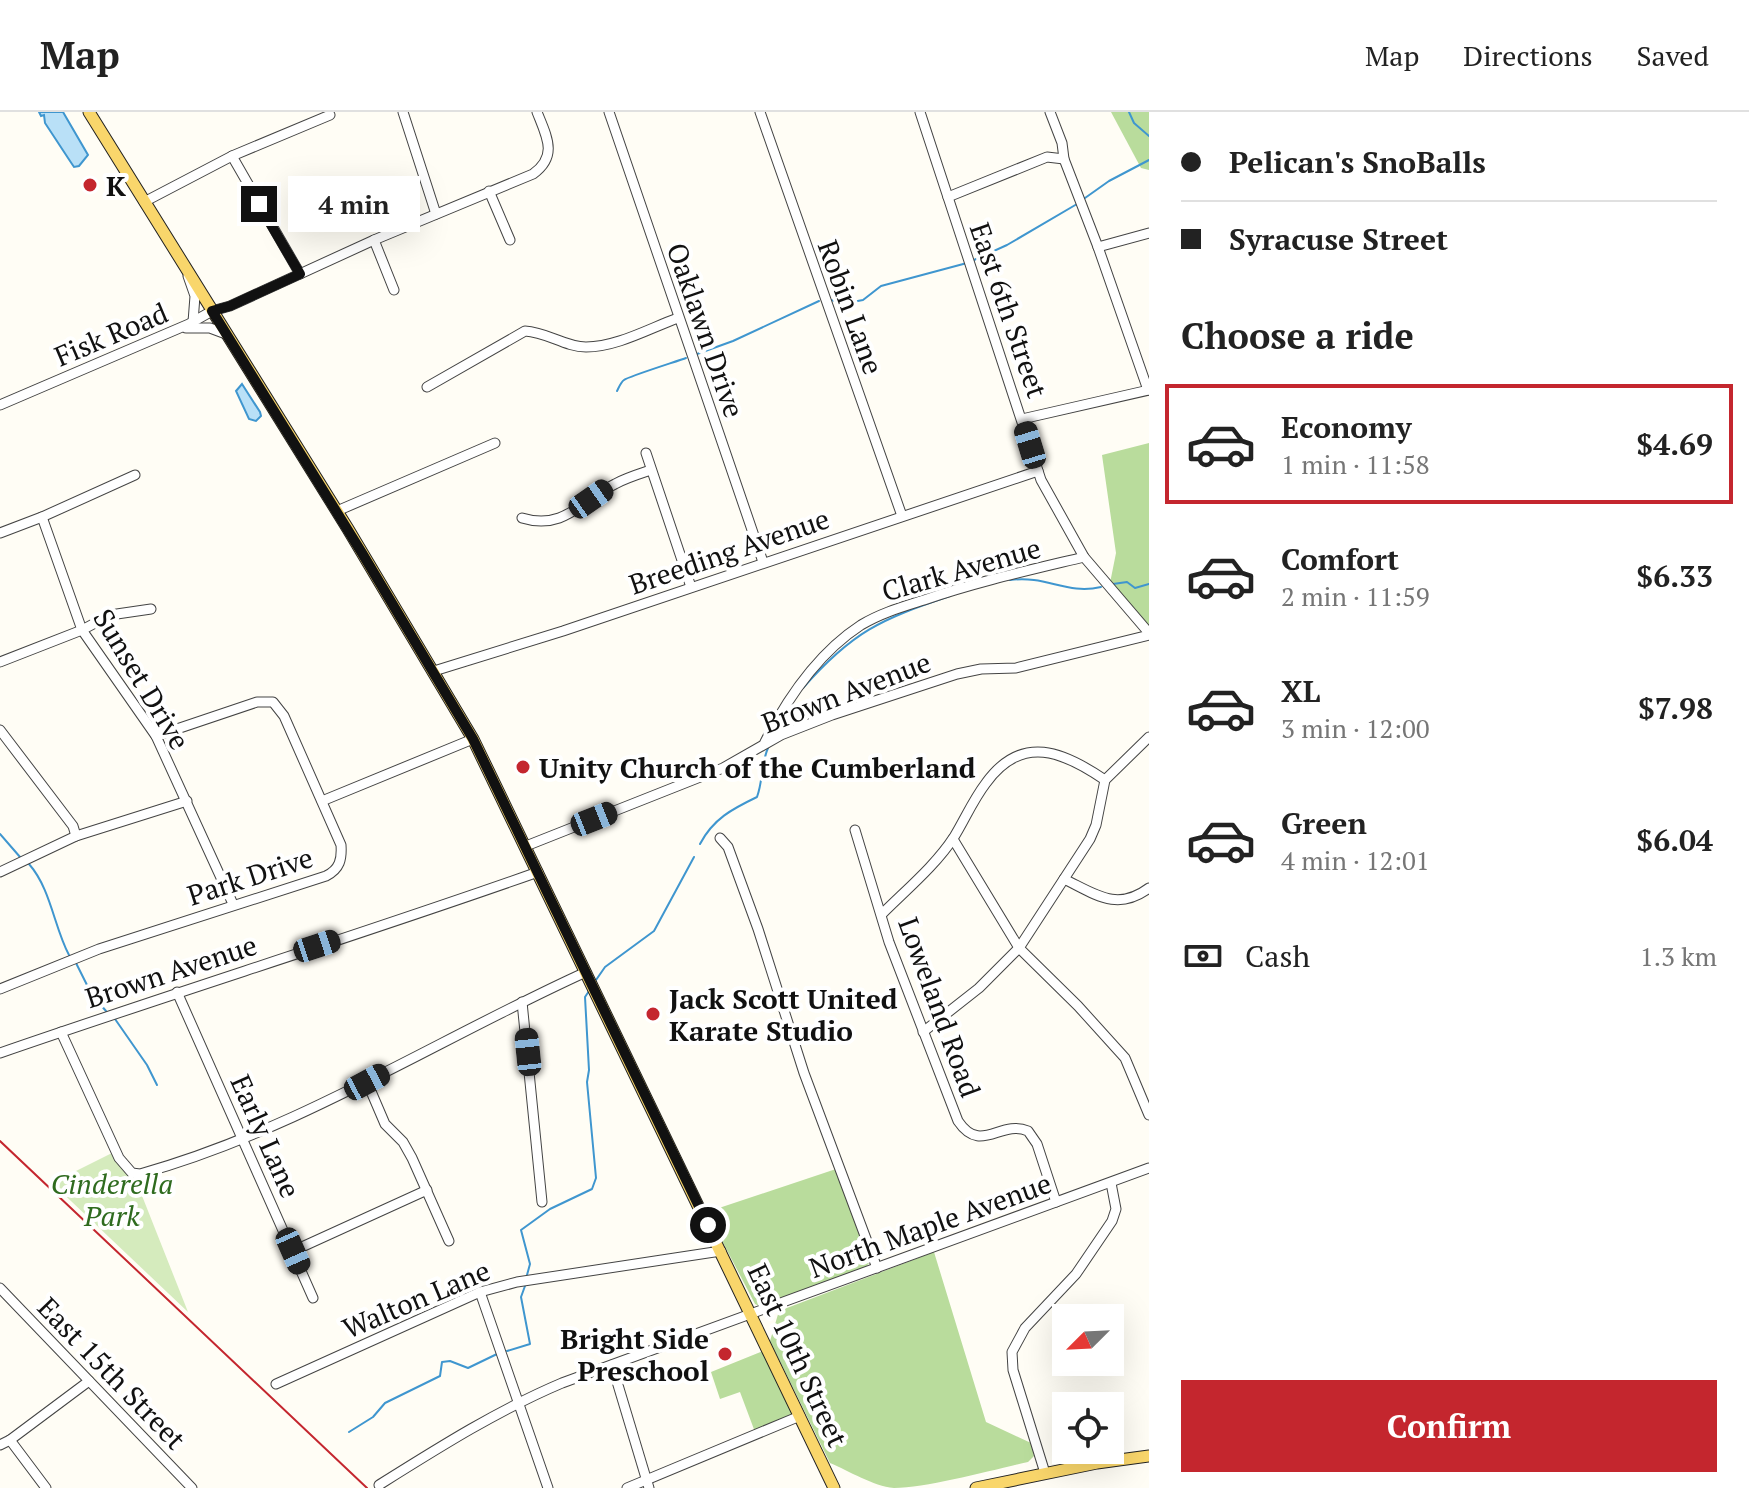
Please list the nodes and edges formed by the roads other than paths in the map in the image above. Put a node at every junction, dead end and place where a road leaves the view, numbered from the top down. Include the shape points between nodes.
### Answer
1 (89, 112) edge
2 (403, 112) edge
3 (537, 112) edge
4 (609, 112) edge
5 (760, 112) edge
6 (920, 112) edge
7 (1050, 112) edge
8 (330, 115) dead end
9 (232, 156) junction
10 (1064, 159) junction
11 (489, 191) junction
12 (948, 197) junction
13 (144, 202) junction
14 (436, 214) junction
15 (1149, 233) edge
16 (374, 240) junction
17 (510, 240) dead end
18 (1098, 247) junction
19 (184, 266) junction
20 (300, 274) junction
21 (394, 290) dead end
22 (212, 311) junction
23 (678, 318) junction
24 (193, 322) junction
25 (175, 330) junction
26 (227, 335) junction
27 (427, 387) dead end
28 (1148, 390) edge
29 (0, 405) edge
30 (1022, 419) junction
31 (495, 443) dead end
32 (646, 453) dead end
33 (651, 470) junction
34 (1038, 471) junction
35 (135, 475) dead end
36 (337, 511) junction
37 (902, 516) junction
38 (42, 517) junction
39 (522, 518) dead end
40 (0, 533) edge
41 (1084, 557) junction
42 (763, 562) junction
43 (691, 587) junction
44 (151, 609) dead end
45 (82, 630) junction
46 (1149, 634) edge
47 (0, 662) edge
48 (434, 671) junction
49 (0, 730) edge
50 (156, 736) junction
51 (1149, 737) edge
52 (473, 739) junction
53 (765, 742) junction
54 (1105, 780) junction
55 (187, 801) junction
56 (322, 801) junction
57 (855, 830) dead end
58 (76, 836) junction
59 (720, 838) dead end
60 (953, 839) junction
61 (526, 846) junction
62 (0, 872) edge
63 (538, 872) junction
64 (1064, 879) junction
65 (1149, 888) edge
66 (233, 904) junction
67 (882, 914) junction
68 (1019, 948) junction
69 (586, 972) junction
70 (0, 989) edge
71 (177, 992) junction
72 (522, 1002) junction
73 (61, 1032) junction
74 (923, 1032) junction
75 (0, 1053) edge
76 (367, 1082) junction
77 (1146, 1095) edge
78 (1149, 1115) edge
79 (243, 1138) junction
80 (1149, 1168) edge
81 (1111, 1183) junction
82 (427, 1190) junction
83 (542, 1202) dead end
84 (1056, 1202) junction
85 (449, 1241) dead end
86 (293, 1251) junction
87 (721, 1251) junction
88 (877, 1268) junction
89 (0, 1288) edge
90 (480, 1292) junction
91 (313, 1298) dead end
92 (753, 1315) junction
93 (612, 1365) junction
94 (89, 1381) junction
95 (276, 1384) dead end
96 (520, 1402) junction
97 (800, 1416) junction
98 (5, 1442) edge
99 (1149, 1456) edge
100 (827, 1473) junction
101 (1045, 1473) junction
102 (648, 1484) edge
103 (379, 1485) dead end
104 (46, 1488) edge
105 (192, 1488) edge
106 (548, 1488) edge
107 (627, 1488) edge
108 (834, 1488) edge
109 (840, 1488) edge
110 (978, 1488) edge

1 - 13 main road, East 10th Street
2 - 14 street
3 - 11 street, Fisk Road via 549,152 545,165
4 - 23 street, Oaklawn Drive
5 - 37 street, Robin Lane
6 - 12 street, East 6th Street
7 - 10 street
8 - 9 street
9 - 13 street
9 - 20 street
10 - 12 street via 1047,157
10 - 18 street
11 - 14 street, Fisk Road
11 - 17 street
12 - 30 street, East 6th Street
13 - 19 main road, East 10th Street
14 - 16 street, Fisk Road
15 - 18 street
16 - 20 street, Fisk Road
16 - 21 street
18 - 28 street
19 - 22 main road, East 10th Street
19 - 24 street via 195,296
20 - 22 street, Fisk Road
22 - 24 street, Fisk Road
22 - 26 main road, East 10th Street
23 - 27 street via 587,347 525,331
23 - 42 street, Oaklawn Drive
24 - 25 street, Fisk Road
25 - 26 street via 203,327
25 - 29 street, Fisk Road
26 - 36 main road, East 10th Street
28 - 30 street
30 - 34 street, East 6th Street
31 - 36 street
32 - 33 street
33 - 39 street via 616,483 545,523
33 - 43 street
34 - 37 street, Breeding Avenue
34 - 41 street, East 6th Street
35 - 38 street
36 - 48 main road, East 10th Street
37 - 42 street, Breeding Avenue
38 - 40 street
38 - 45 street, Sunset Drive
41 - 46 street, East 6th Street
41 - 53 street, Clark Avenue via 990,579 879,615 814,667 777,715
42 - 43 street, Breeding Avenue
43 - 48 street, Breeding Avenue
44 - 45 street via 110,615
45 - 47 street
45 - 50 street, Sunset Drive
46 - 53 street, Brown Avenue via 1016,668 957,674
48 - 52 main road, East 10th Street
49 - 58 street
50 - 55 street, Sunset Drive
50 - 56 street via 257,702 273,702
51 - 54 street
52 - 56 street
52 - 61 main road, East 10th Street
53 - 61 street, Brown Avenue via 723,768
54 - 60 street, Loweland Road via 1058,753 1021,757 992,776
54 - 64 street via 1096,825
55 - 58 street
55 - 66 street, Sunset Drive
56 - 66 street, Park Drive via 341,845 342,858 333,872
57 - 67 street
58 - 62 street
59 - 88 street via 758,929 804,1073
60 - 67 street, Loweland Road
60 - 68 street
61 - 63 main road, East 10th Street
63 - 69 main road, East 10th Street
63 - 71 street, Brown Avenue
64 - 65 street via 1118,901
64 - 68 street
66 - 70 street, Park Drive
67 - 74 street, Loweland Road
68 - 74 street
68 - 77 street via 1111,1041
69 - 72 street
69 - 87 main road, East 10th Street
71 - 73 street, Brown Avenue
71 - 79 street, Early Lane
72 - 76 street
72 - 83 street
73 - 75 street, Brown Avenue
73 - 79 street via 119,1158 132,1173
74 - 84 street, Loweland Road via 962,1127 975,1137 1015,1128 1028,1131
76 - 79 street
76 - 82 street via 385,1124 408,1150
77 - 78 street
79 - 86 street, Early Lane
80 - 81 street, North Maple Avenue
81 - 84 street, North Maple Avenue
81 - 101 street via 1116,1209 1112,1221 1076,1274 1025,1328 1012,1352
82 - 85 street
82 - 86 street
84 - 88 street, North Maple Avenue
86 - 91 street, Early Lane
87 - 90 street, Walton Lane
87 - 92 main road, East 10th Street
88 - 92 street, North Maple Avenue
89 - 94 street, East 15th Street
90 - 95 street, Walton Lane
90 - 96 street
92 - 93 street, North Maple Avenue
92 - 97 main road, East 10th Street
93 - 96 street, North Maple Avenue
93 - 102 street
94 - 98 street
94 - 105 street, East 15th Street
96 - 103 street, North Maple Avenue
96 - 106 street
97 - 100 main road, East 10th Street
97 - 102 street
98 - 104 street
99 - 101 main road
100 - 108 main road, East 10th Street
100 - 109 main road
101 - 110 main road
102 - 107 street

